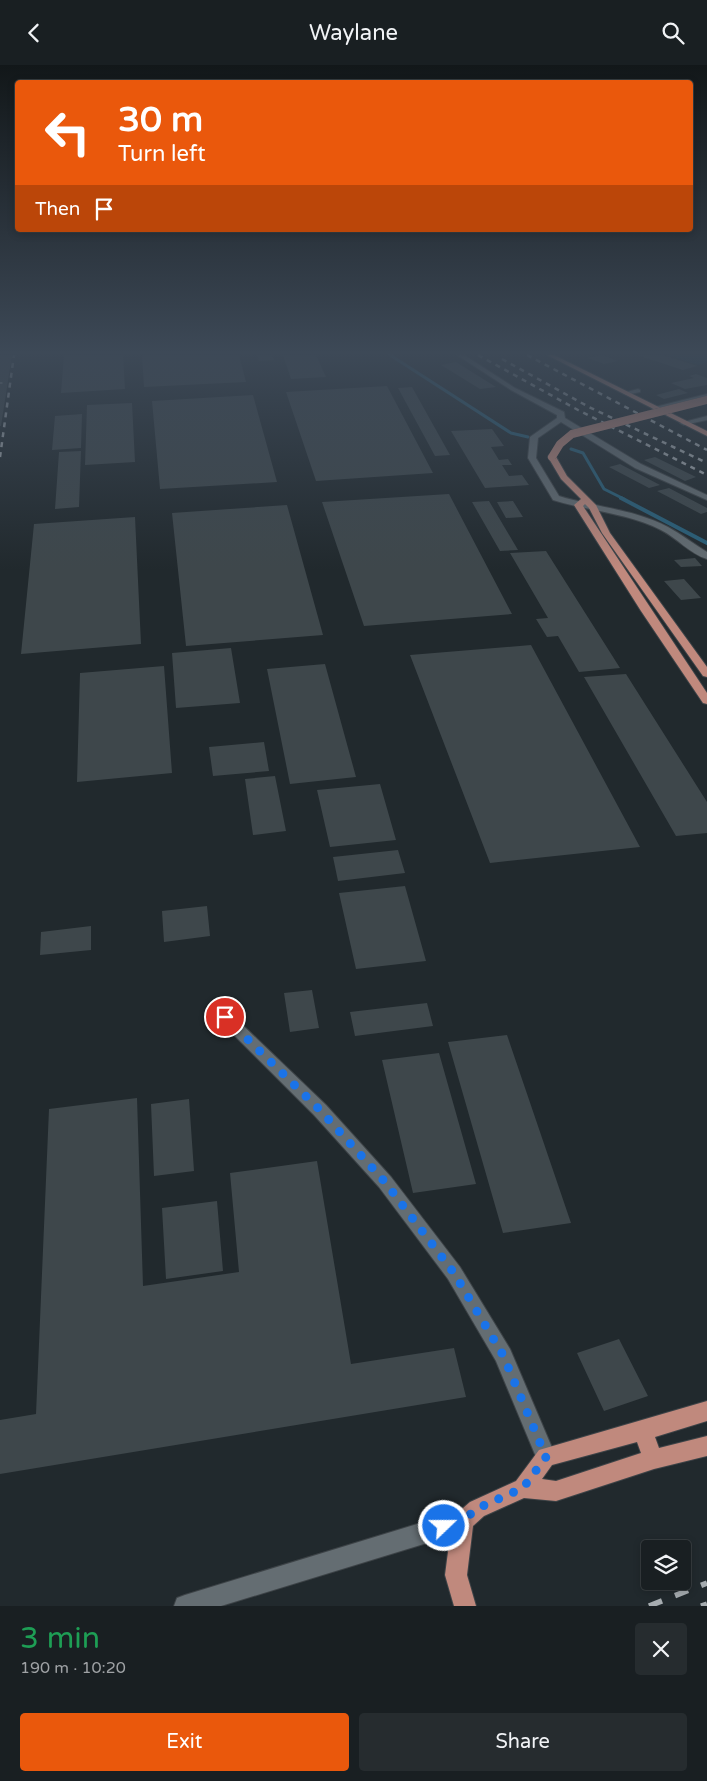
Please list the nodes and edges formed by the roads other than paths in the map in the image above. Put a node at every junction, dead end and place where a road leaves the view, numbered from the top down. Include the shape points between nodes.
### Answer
1 (549, 427) edge
2 (574, 427) edge
3 (602, 427) edge
4 (692, 427) edge
5 (707, 434) edge
6 (707, 498) edge
7 (585, 504) junction
8 (596, 533) junction
9 (606, 533) junction
10 (707, 556) edge
11 (661, 610) junction
12 (646, 611) junction
13 (707, 674) edge
14 (707, 701) edge
15 (225, 1017) dead end
16 (707, 1411) edge
17 (642, 1431) junction
18 (707, 1446) edge
19 (546, 1457) junction
20 (654, 1459) junction
21 (523, 1488) junction
22 (463, 1521) junction
23 (185, 1606) edge
24 (465, 1606) edge

1 - 7 street via 534,437 532,458 556,498
2 - 6 street via 638,466
3 - 7 main road, bridge via 572,434 558,445 552,457
4 - 5 main road
7 - 8 main road
7 - 9 main road
7 - 10 street via 664,528
8 - 9 main road
8 - 12 main road
9 - 11 main road
11 - 12 main road
11 - 13 main road
12 - 14 main road
15 - 19 street via 320,1110 385,1182 454,1273 503,1355
16 - 17 main road
17 - 19 main road
17 - 20 main road
18 - 20 main road
19 - 21 main road
20 - 21 main road via 556,1491
21 - 22 main road via 476,1509
22 - 23 street
22 - 24 main road via 456,1575

